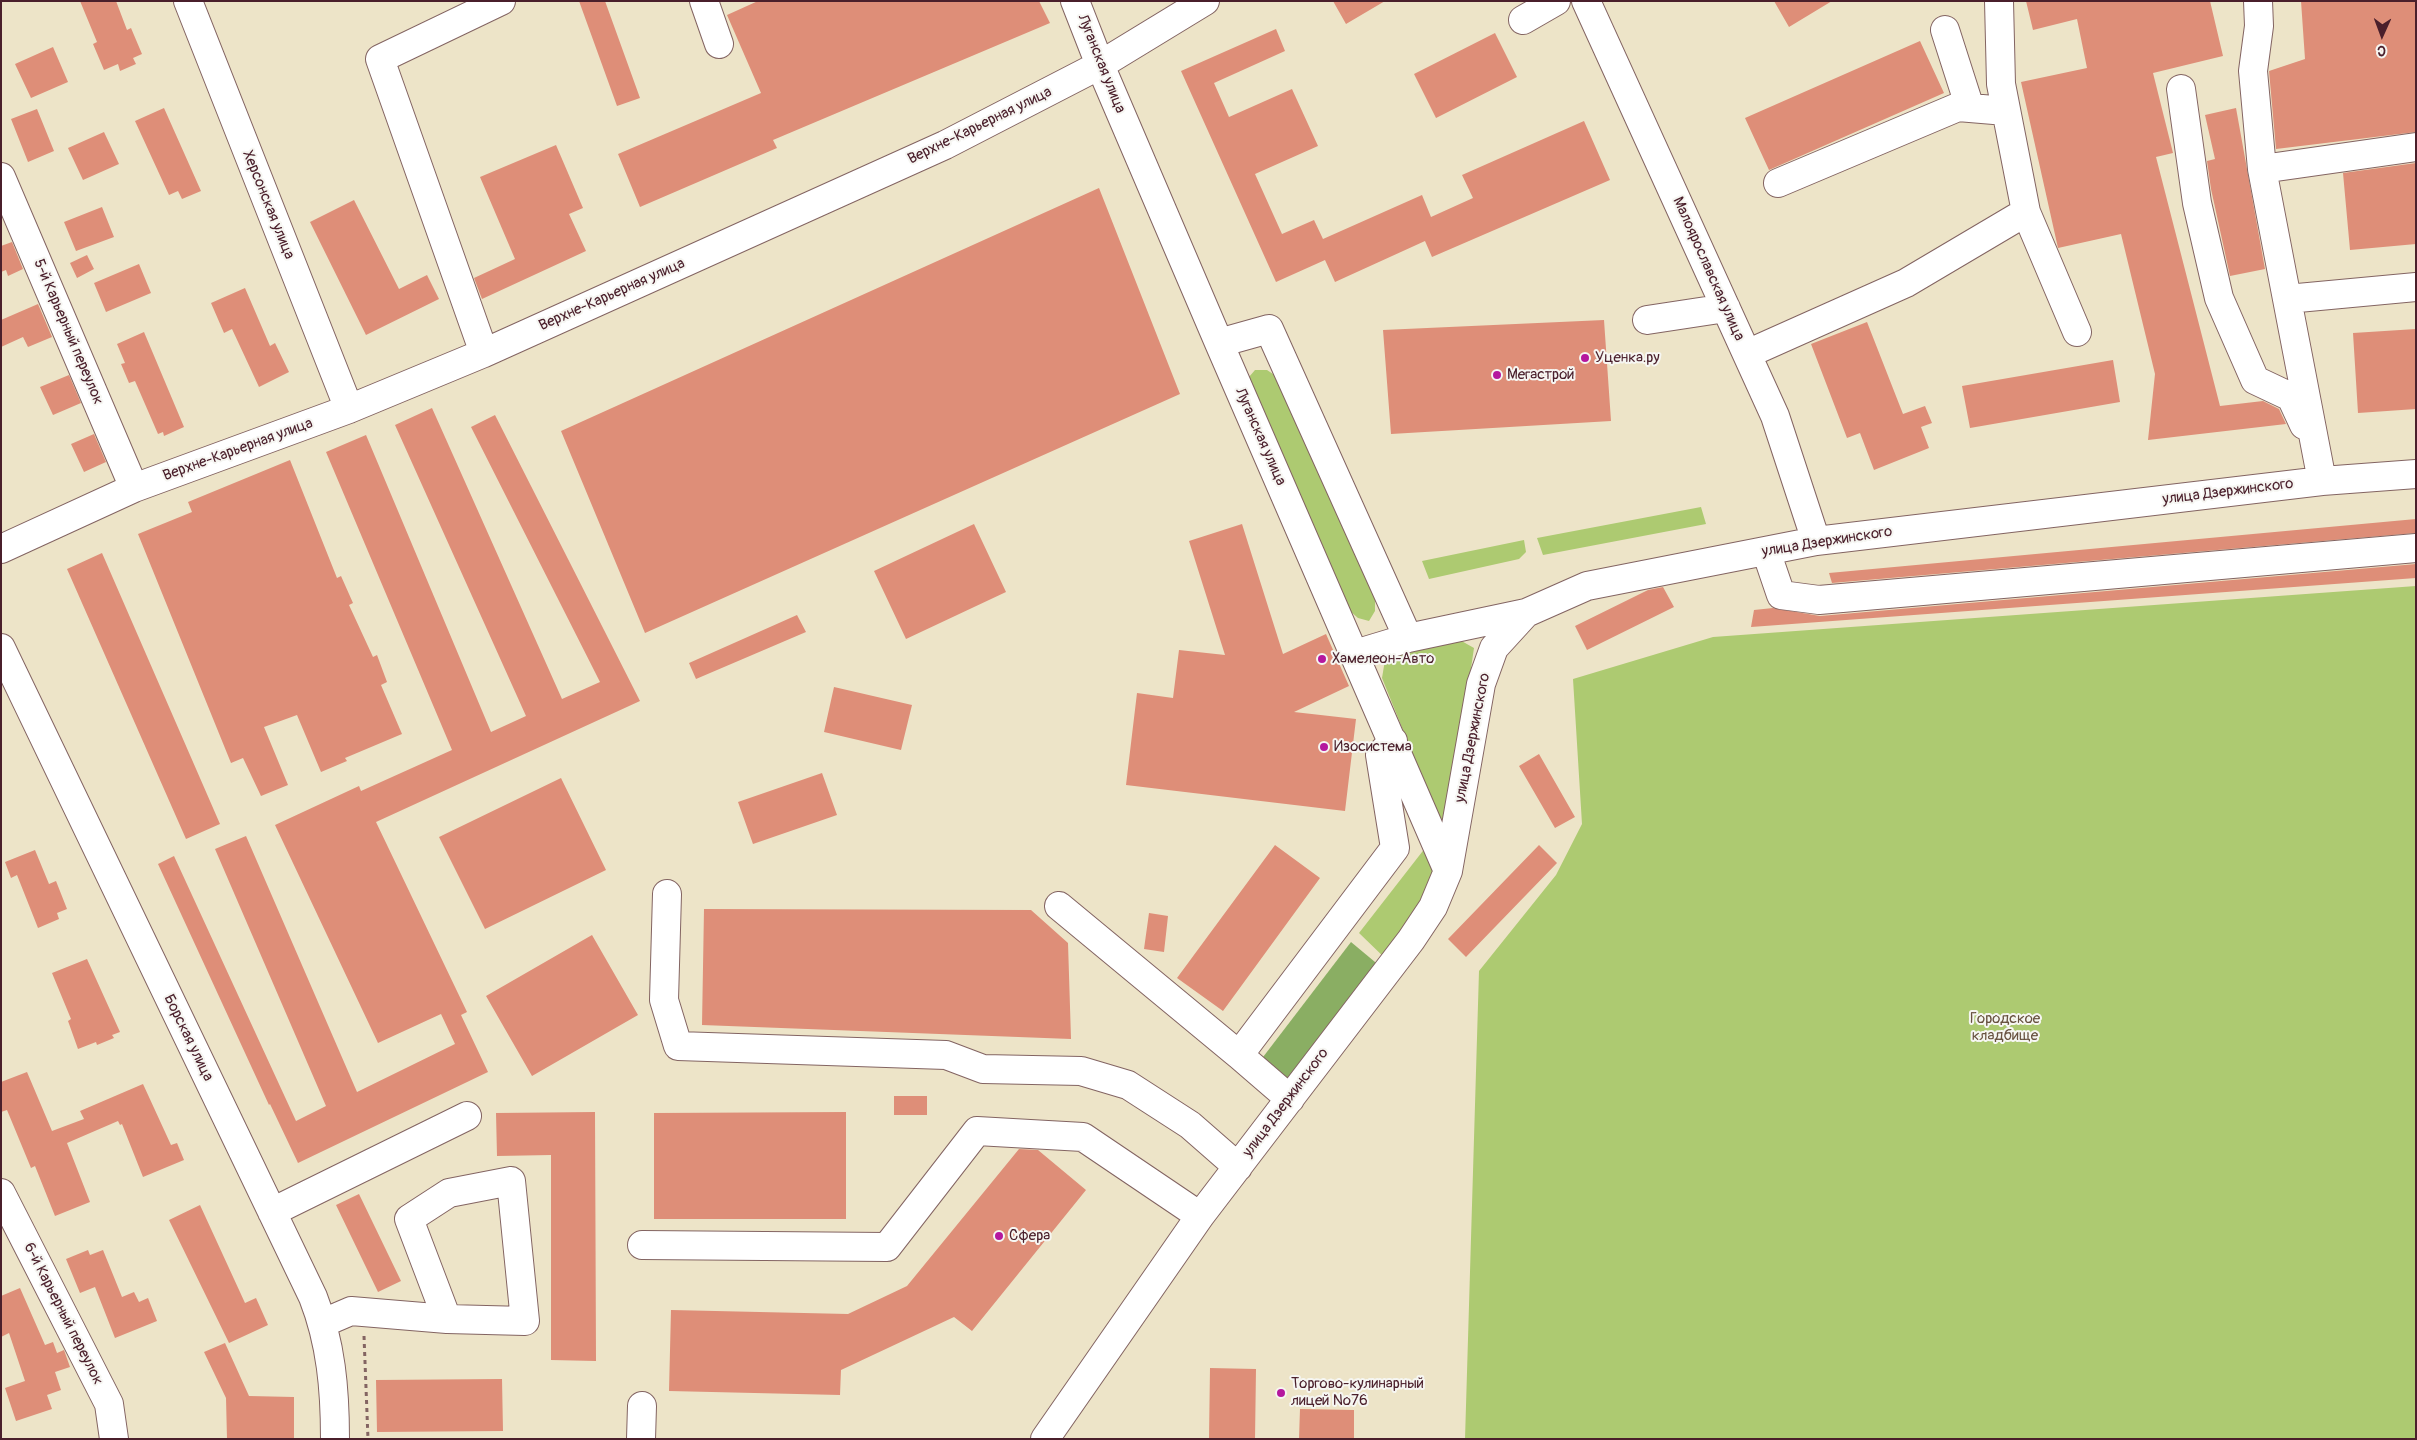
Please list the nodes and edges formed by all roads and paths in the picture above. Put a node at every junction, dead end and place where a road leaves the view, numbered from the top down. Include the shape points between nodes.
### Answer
1 (188, 1) edge
2 (501, 1) edge
3 (704, 1) edge
4 (1075, 1) edge
5 (1204, 1) edge
6 (1556, 1) edge
7 (1586, 1) edge
8 (1999, 1) edge
9 (2258, 1) edge
10 (1523, 20) dead end
11 (1945, 30) dead end
12 (719, 44) dead end
13 (1100, 65) junction
14 (2181, 89) dead end
15 (1970, 108) junction
16 (2006, 111) junction
17 (2416, 147) edge
18 (2262, 169) junction
19 (1, 177) edge
20 (1778, 182) dead end
21 (2026, 212) junction
22 (2416, 287) edge
23 (2287, 299) junction
24 (1726, 308) junction
25 (1647, 320) dead end
26 (2077, 332) dead end
27 (1219, 343) junction
28 (484, 353) junction
29 (1746, 354) junction
30 (349, 409) junction
31 (2312, 430) junction
32 (2416, 474) edge
33 (2322, 481) junction
34 (134, 488) junction
35 (1816, 541) junction
36 (2416, 548) edge
37 (1, 549) edge
38 (1766, 551) junction
39 (1526, 613) junction
40 (1408, 638) junction
41 (1, 648) edge
42 (1355, 654) junction
43 (1393, 741) junction
44 (1448, 871) junction
45 (668, 894) dead end
46 (1059, 906) dead end
47 (1239, 1055) junction
48 (1290, 1099) junction
49 (467, 1116) dead end
50 (1238, 1167) junction
51 (1, 1193) edge
52 (272, 1212) junction
53 (1200, 1216) junction
54 (642, 1245) dead end
55 (351, 1311) junction
56 (447, 1319) junction
57 (323, 1323) junction
58 (642, 1406) dead end
59 (114, 1439) edge
60 (335, 1439) edge
61 (368, 1439) edge
62 (641, 1439) edge
63 (1045, 1439) edge

1 - 30 street, Херсонская улица
2 - 28 street via 380,59
3 - 12 street
4 - 13 street, Луганская улица
5 - 13 street, Верхне-Карьерная улица
6 - 10 street
7 - 24 street, Малоярославская улица
8 - 16 street via 2001,84
9 - 18 street via 2259,26 2253,72
11 - 15 street
13 - 27 street, Луганская улица
13 - 28 street, Верхне-Карьерная улица via 945,145
14 - 31 street via 2197,202 2219,298 2255,380 2290,397 2302,424
15 - 16 street
15 - 20 street via 1958,107
16 - 21 street
17 - 18 street
18 - 23 street
19 - 34 street, 5-й Карьерный переулок
21 - 26 street
21 - 29 street via 1906,283
22 - 23 street
23 - 31 street
24 - 25 street
24 - 29 street, Малоярославская улица
27 - 40 street via 1269,329
27 - 42 street, Луганская улица
28 - 30 street, Верхне-Карьерная улица
29 - 35 street, Малоярославская улица via 1775,416
30 - 34 street, Верхне-Карьерная улица
31 - 33 street
32 - 33 street, улица Дзержинского
33 - 35 street, улица Дзержинского
34 - 37 street, Верхне-Карьерная улица
35 - 38 street, улица Дзержинского
36 - 38 street via 1819,600 1781,595
38 - 39 street, улица Дзержинского via 1587,586
39 - 40 street
39 - 44 street, улица Дзержинского via 1494,648 1481,684
40 - 42 street
41 - 52 street, Борская улица
42 - 43 street, Луганская улица
43 - 44 street, Луганская улица
43 - 47 street via 1380,755 1395,848
44 - 48 street, улица Дзержинского via 1433,907 1411,940
45 - 50 street via 664,1000 678,1046 946,1055 983,1069 1081,1071 1128,1084 1190,1125
46 - 47 street
47 - 48 street
48 - 50 street, улица Дзержинского
49 - 52 street
50 - 53 street, улица Дзержинского
51 - 59 street, 6-й Карьерный переулок via 109,1404
52 - 57 street, Борская улица
53 - 54 street via 1083,1136 977,1131 888,1247
53 - 63 street, улица Дзержинского
55 - 56 street
55 - 57 street
55 - 61 path via 364,1336
56 - 56 street via 525,1320 511,1181 449,1193 410,1220
57 - 60 street, Борская улица via 333,1380
58 - 62 street

